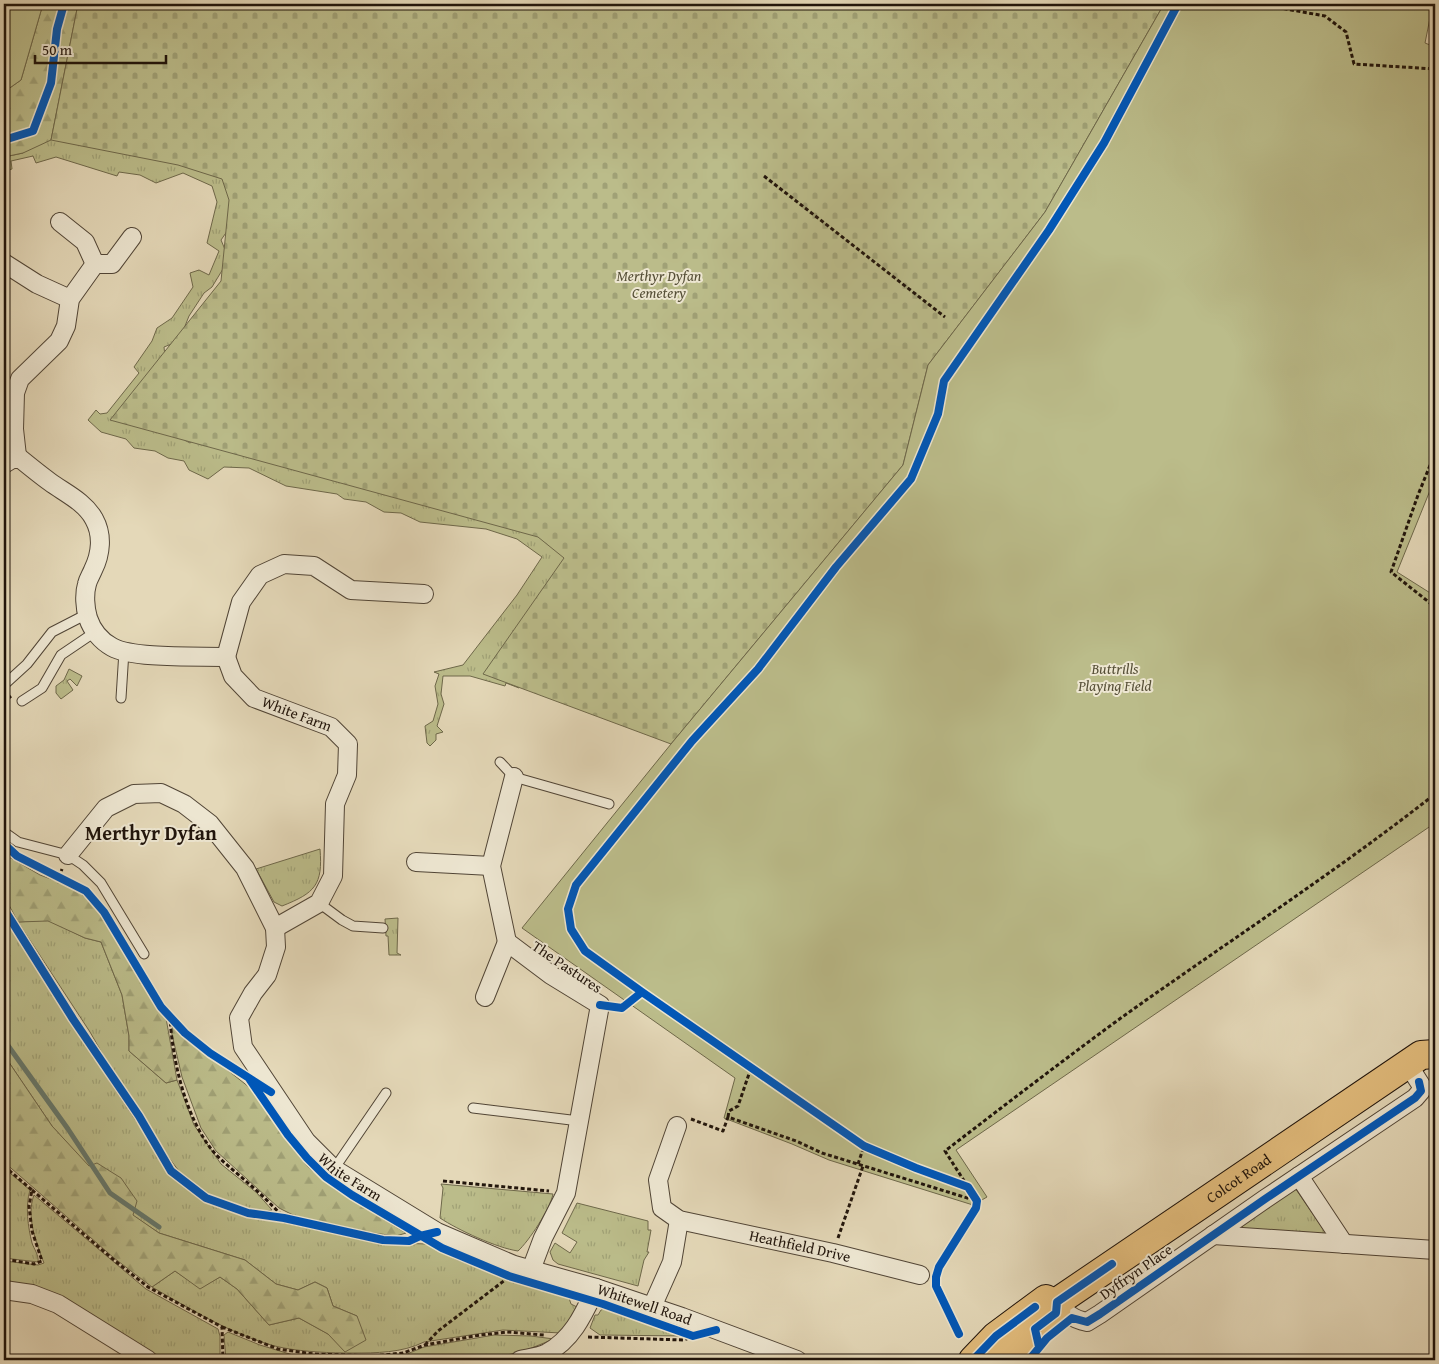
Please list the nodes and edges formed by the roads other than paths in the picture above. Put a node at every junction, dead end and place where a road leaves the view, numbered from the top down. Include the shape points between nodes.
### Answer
1 (60, 222) dead end
2 (132, 237) dead end
3 (4, 264) edge
4 (95, 264) junction
5 (70, 299) junction
6 (11, 460) edge
7 (424, 594) dead end
8 (87, 614) junction
9 (95, 632) junction
10 (124, 651) junction
11 (226, 657) junction
12 (4, 685) edge
13 (121, 698) dead end
14 (22, 700) dead end
15 (500, 762) dead end
16 (514, 777) junction
17 (609, 804) dead end
18 (4, 832) edge
19 (68, 855) junction
20 (416, 862) dead end
21 (491, 866) junction
22 (318, 903) junction
23 (275, 928) junction
24 (383, 928) dead end
25 (507, 942) junction
26 (144, 954) dead end
27 (485, 998) dead end
28 (1425, 1051) edge
29 (386, 1093) dead end
30 (473, 1108) dead end
31 (579, 1121) junction
32 (677, 1126) road end
33 (334, 1170) junction
34 (1299, 1176) junction
35 (679, 1220) junction
36 (1213, 1236) junction
37 (1344, 1244) junction
38 (1435, 1250) edge
39 (531, 1270) junction
40 (920, 1275) dead end
41 (596, 1288) junction
42 (4, 1290) edge
43 (1057, 1302) junction
44 (652, 1307) junction
45 (148, 1360) edge
46 (520, 1360) edge
47 (798, 1360) edge
48 (973, 1360) edge
49 (1005, 1360) edge

1 - 4 street via 85,242
2 - 4 street via 112,264
3 - 5 street
4 - 5 street
5 - 6 street via 66,326 59,341 20,378 15,393
6 - 8 street via 75,499 93,518 100,535 100,550 87,584
7 - 11 street via 351,590 314,566 284,564 260,575 241,602
8 - 9 street
8 - 12 lane via 52,632 27,664
9 - 10 street
9 - 14 lane via 61,655 42,688
10 - 11 street
10 - 13 lane
11 - 22 street, White Farm via 233,676 254,698 331,727 348,744 347,775 335,804 333,876
15 - 16 lane
16 - 17 lane
16 - 21 street
18 - 19 lane via 18,842
19 - 23 street, White Farm via 106,808 134,794 161,794 184,804 210,824 245,868
19 - 26 lane via 101,883
20 - 21 street
21 - 25 street
22 - 23 street
22 - 24 lane via 353,926
23 - 33 street, White Farm via 276,947 267,975 238,1018 242,1047 306,1141
25 - 27 street
25 - 31 street, The Pastures via 551,975 600,1005
28 - 34 street, Dyffryn Place via 1421,1092 1416,1098
28 - 43 main road, Colcot Road
29 - 33 lane
30 - 31 lane
31 - 39 street, The Pastures via 566,1193
32 - 35 street via 658,1180 662,1208
33 - 39 street, White Farm via 437,1232
34 - 36 street, Dyffryn Place
34 - 37 street
35 - 40 street, Heathfield Drive
35 - 44 street via 672,1262
36 - 37 street
36 - 43 street, Dyffryn Place via 1087,1322 1072,1318
37 - 38 street
39 - 41 street, White Farm
41 - 44 street, Whitewell Road
41 - 46 street, Whitewell Road via 580,1322 567,1337 546,1353
42 - 45 street via 32,1294 58,1304
43 - 48 main road, Colcot Road via 1046,1299 996,1336
43 - 49 main road, Colcot Road via 1056,1312
44 - 47 street, Whitewell Road

